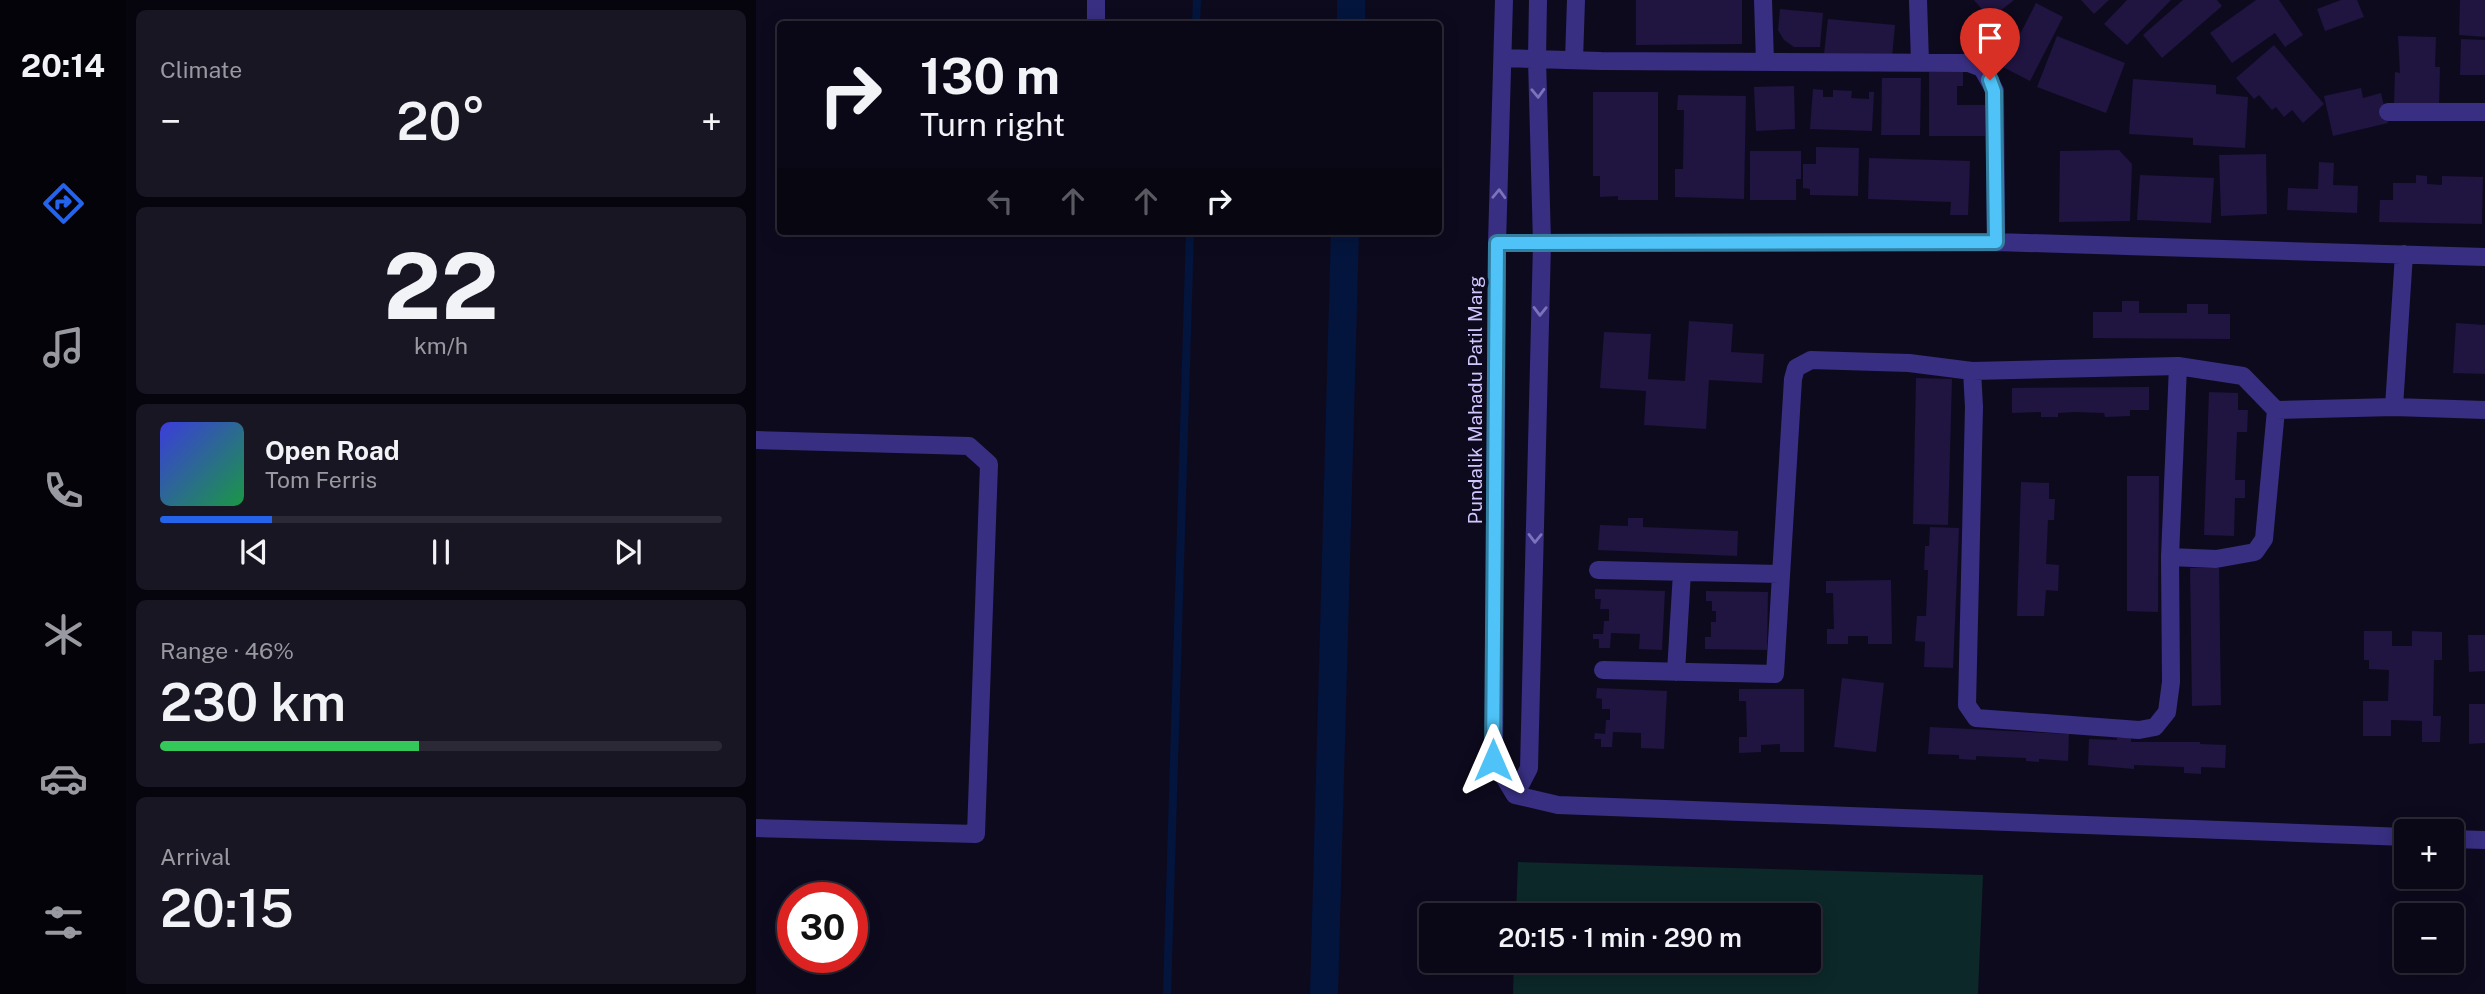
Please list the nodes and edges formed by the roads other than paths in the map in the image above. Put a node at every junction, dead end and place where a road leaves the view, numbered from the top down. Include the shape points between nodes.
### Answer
1 (1097, 0) edge
2 (1504, 0) edge
3 (1538, 0) edge
4 (1576, 0) edge
5 (1763, 0) edge
6 (1918, 0) edge
7 (1096, 21) edge
8 (1503, 58) junction
9 (1537, 59) junction
10 (1574, 60) junction
11 (1765, 62) junction
12 (1920, 62) junction
13 (2388, 112) dead end
14 (2485, 112) edge
15 (1996, 242) junction
16 (1497, 243) junction
17 (1542, 243) junction
18 (2404, 254) junction
19 (2485, 257) edge
20 (2178, 366) junction
21 (1972, 371) junction
22 (2394, 407) junction
23 (2276, 410) junction
24 (2485, 410) edge
25 (756, 440) edge
26 (2170, 557) junction
27 (1598, 570) dead end
28 (1682, 572) junction
29 (1782, 574) junction
30 (1603, 670) dead end
31 (1676, 672) junction
32 (1515, 795) junction
33 (756, 828) edge
34 (2394, 837) edge
35 (2464, 839) edge
36 (2485, 840) edge

1 - 7 street
2 - 8 street, Pundalik Mahadu Patil Marg
3 - 9 street
4 - 10 street
5 - 11 street
6 - 12 street
8 - 9 street
16 -> 8 street, Pundalik Mahadu Patil Marg
9 - 10 street
9 -> 17 street
10 - 11 street
11 - 12 street
12 - 15 street via 1969,63 1982,68 1990,80 1994,91
13 - 14 street
15 - 17 street
15 - 18 street
16 - 17 street
16 - 32 street, Pundalik Mahadu Patil Marg via 1493,760
17 -> 32 street via 1529,768
18 - 19 street
18 - 22 street
20 - 21 street
20 - 23 street via 2243,376
20 - 26 street
21 - 26 street via 1967,705 1976,718 2139,730 2155,727 2168,712 2171,682
21 - 29 street via 1909,363 1811,360 1796,368
22 - 23 street
22 - 24 street
23 - 26 street via 2264,539 2255,552 2216,559
25 - 33 street via 969,446 989,464 976,834
27 - 28 street
28 - 29 street
28 - 31 street
29 - 31 street via 1775,674
30 - 31 street
32 - 34 street via 1558,805
35 - 36 street

